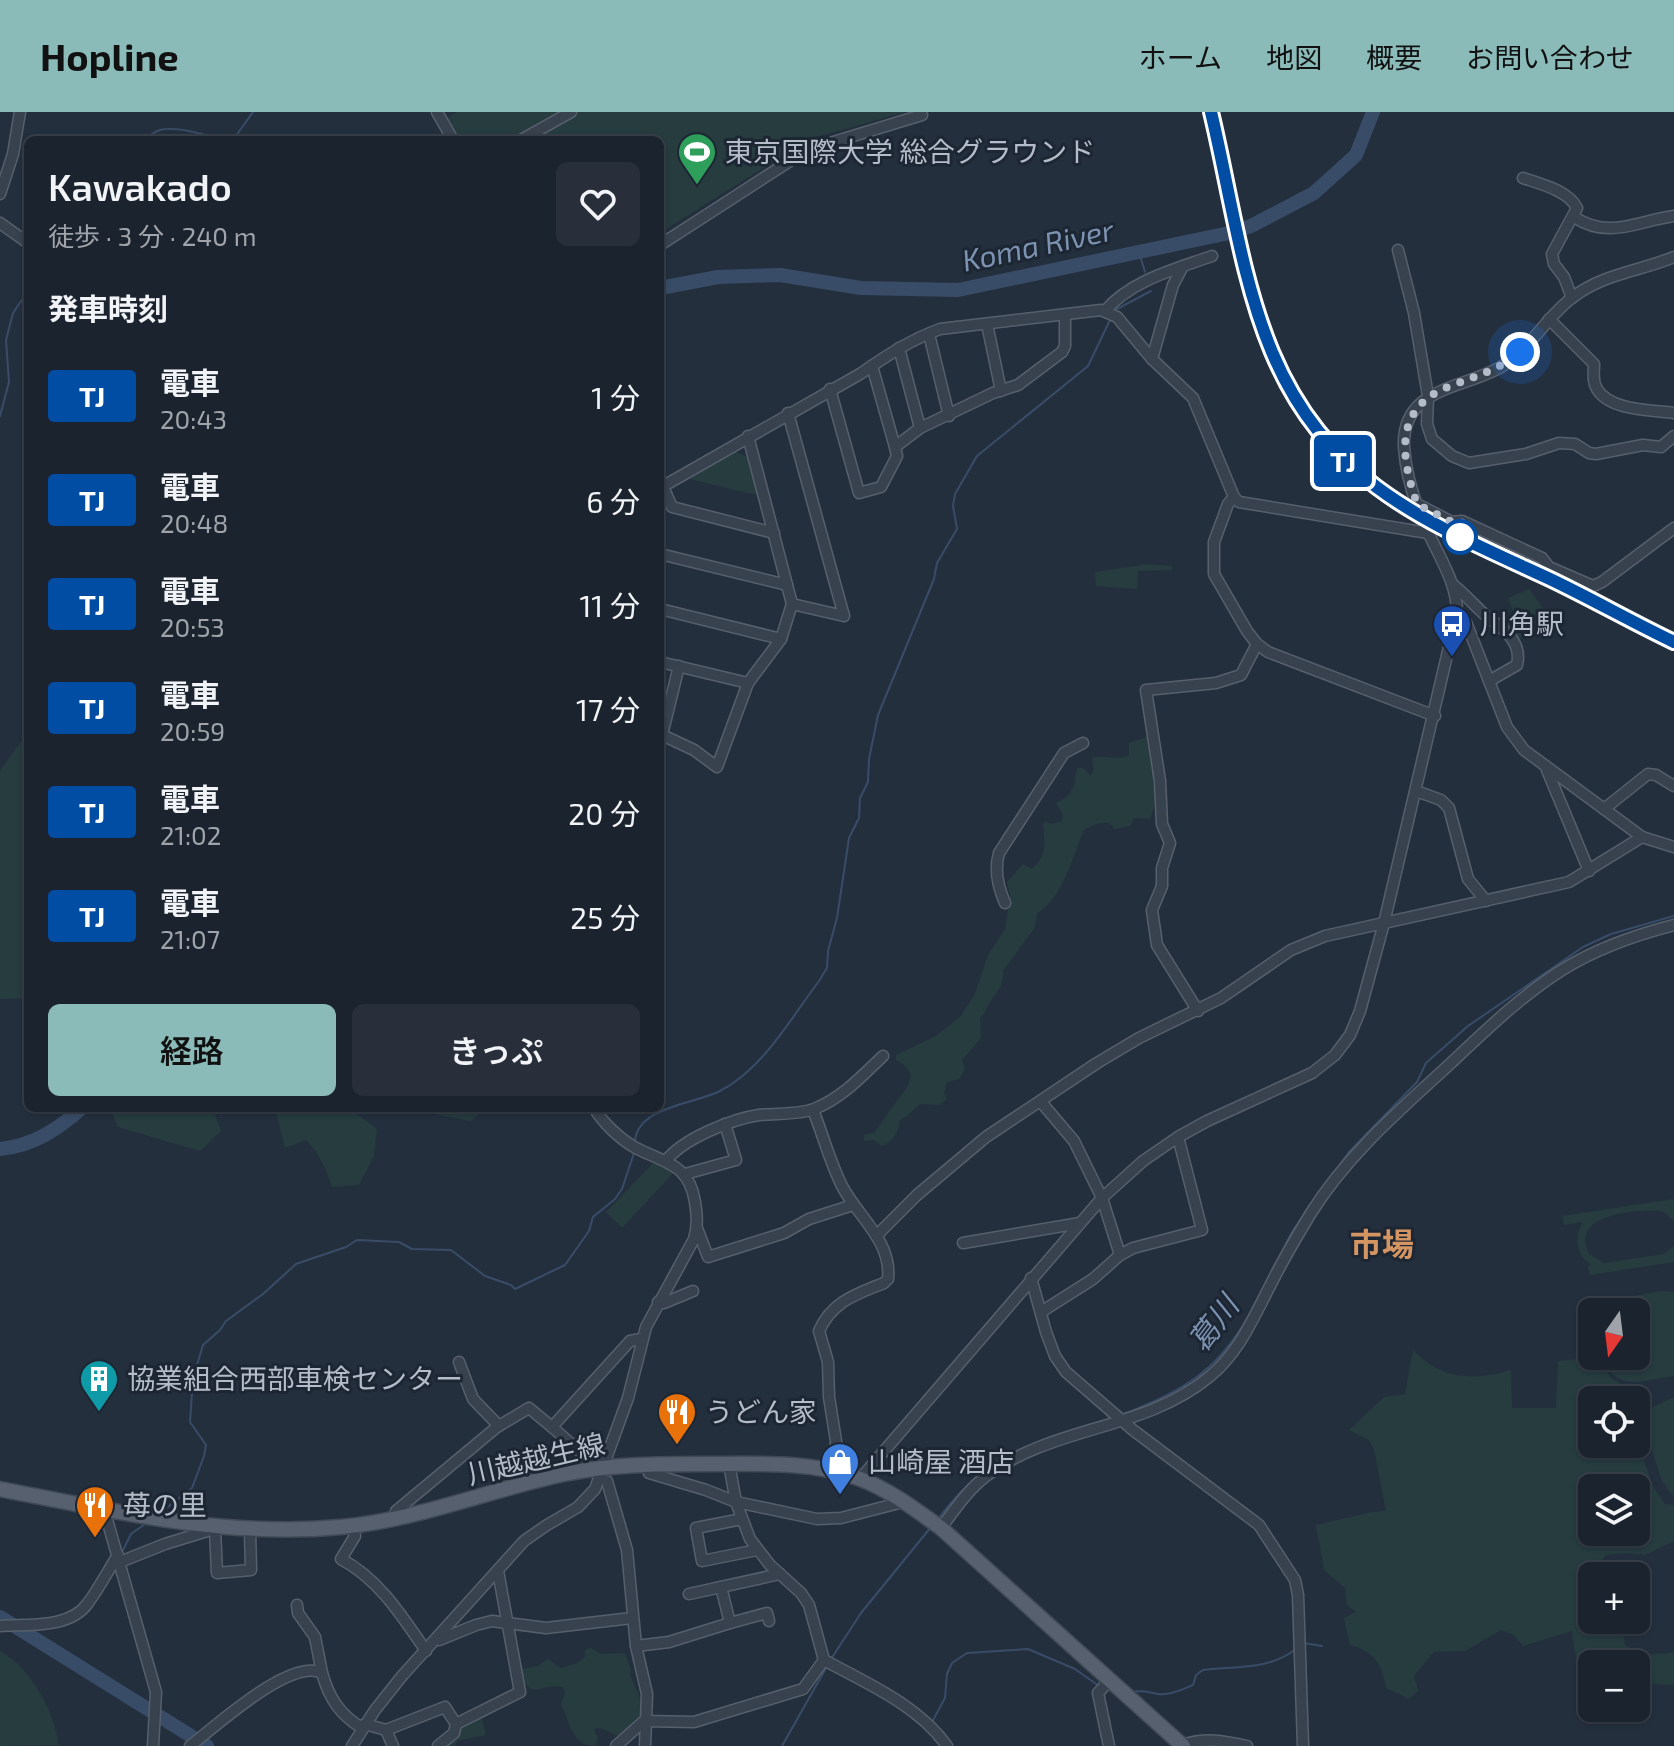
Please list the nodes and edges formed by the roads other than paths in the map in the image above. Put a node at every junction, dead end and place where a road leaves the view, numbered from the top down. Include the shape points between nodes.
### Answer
1 (20, 112) edge
2 (437, 112) edge
3 (571, 112) edge
4 (922, 115) dead end
5 (451, 136) edge
6 (528, 136) edge
7 (1523, 178) dead end
8 (0, 194) edge
9 (1674, 216) edge
10 (1574, 217) junction
11 (0, 223) edge
12 (24, 240) edge
13 (664, 242) edge
14 (1398, 250) dead end
15 (1212, 256) dead end
16 (1674, 257) edge
17 (1183, 266) junction
18 (1572, 298) junction
19 (1105, 311) junction
20 (1065, 315) junction
21 (1549, 319) junction
22 (987, 324) junction
23 (929, 334) junction
24 (899, 348) junction
25 (1152, 359) junction
26 (872, 366) junction
27 (830, 389) junction
28 (1001, 391) junction
29 (1428, 396) junction
30 (788, 413) junction
31 (1674, 413) edge
32 (949, 416) junction
33 (920, 428) junction
34 (748, 436) junction
35 (1674, 436) edge
36 (895, 447) junction
37 (664, 487) edge
38 (664, 492) edge
39 (1234, 497) junction
40 (1417, 504) junction
41 (1674, 528) edge
42 (774, 533) junction
43 (1428, 533) junction
44 (664, 555) edge
45 (1452, 584) junction
46 (787, 585) junction
47 (792, 604) junction
48 (664, 610) edge
49 (1457, 613) junction
50 (781, 639) junction
51 (1257, 644) junction
52 (664, 663) edge
53 (679, 666) junction
54 (1489, 681) junction
55 (748, 683) junction
56 (1435, 716) junction
57 (664, 723) edge
58 (664, 735) edge
59 (1083, 743) dead end
60 (1546, 767) junction
61 (1674, 786) edge
62 (1416, 791) junction
63 (1604, 809) junction
64 (1642, 837) junction
65 (1674, 847) edge
66 (1589, 871) junction
67 (1486, 901) junction
68 (1005, 903) dead end
69 (1384, 923) junction
70 (1674, 925) edge
71 (1198, 1011) junction
72 (883, 1056) dead end
73 (1041, 1102) junction
74 (813, 1110) junction
75 (598, 1112) edge
76 (725, 1124) junction
77 (1178, 1137) junction
78 (666, 1161) junction
79 (685, 1174) junction
80 (1102, 1198) junction
81 (853, 1205) junction
82 (1080, 1223) junction
83 (697, 1228) junction
84 (877, 1235) junction
85 (963, 1243) dead end
86 (1120, 1255) junction
87 (1031, 1278) junction
88 (693, 1291) dead end
89 (658, 1302) junction
90 (1041, 1312) junction
91 (641, 1339) junction
92 (459, 1362) dead end
93 (1123, 1422) junction
94 (499, 1426) junction
95 (552, 1427) junction
96 (586, 1457) dead end
97 (648, 1464) junction
98 (729, 1464) junction
99 (835, 1472) junction
100 (606, 1474) junction
101 (860, 1479) junction
102 (0, 1489) edge
103 (736, 1502) junction
104 (903, 1502) junction
105 (104, 1509) junction
106 (399, 1518) junction
107 (742, 1519) junction
108 (353, 1525) junction
109 (937, 1525) junction
110 (217, 1528) junction
111 (250, 1530) junction
112 (757, 1550) junction
113 (119, 1558) junction
114 (498, 1571) junction
115 (780, 1574) junction
116 (721, 1587) junction
117 (689, 1594) dead end
118 (297, 1605) dead end
119 (632, 1618) junction
120 (769, 1621) dead end
121 (509, 1623) junction
122 (730, 1623) junction
123 (0, 1626) edge
124 (434, 1642) junction
125 (636, 1646) junction
126 (426, 1651) junction
127 (824, 1660) junction
128 (322, 1673) junction
129 (1110, 1680) junction
130 (644, 1721) junction
131 (456, 1724) junction
132 (364, 1726) junction
133 (386, 1730) junction
134 (153, 1746) edge
135 (190, 1746) edge
136 (352, 1746) edge
137 (393, 1746) edge
138 (438, 1746) edge
139 (616, 1746) edge
140 (645, 1746) edge
141 (947, 1746) edge
142 (1109, 1746) edge
143 (1183, 1746) edge
144 (1247, 1746) edge
145 (1303, 1746) edge

1 - 8 street
2 - 5 street
3 - 6 street
4 - 13 street via 807,150
7 - 10 street via 1575,203
9 - 10 street via 1605,230
10 - 18 street via 1551,258
11 - 12 street
14 - 29 street
15 - 17 street
16 - 18 street via 1610,277
17 - 19 street via 1119,297
17 - 25 street
18 - 21 street
19 - 20 street
19 - 25 street via 1122,322
20 - 22 street
20 - 28 street via 1062,352 1018,385
21 - 29 street via 1505,365
21 - 31 street via 1594,364 1594,380 1604,397
22 - 23 street
22 - 28 street
23 - 24 street
23 - 32 street
24 - 26 street
24 - 33 street
25 - 39 street via 1193,398
26 - 27 street
26 - 36 street
27 - 30 street
27 - 36 street via 859,493 881,487 897,456
28 - 32 street
29 - 35 street via 1432,439 1469,463 1559,443 1596,454 1661,447
29 - 40 street via 1408,424 1404,443
30 - 34 street
30 - 47 street via 844,616
32 - 33 street
33 - 36 street
34 - 37 street
34 - 42 street
38 - 42 street via 672,507
39 - 43 street via 1247,504
39 - 51 street via 1214,542 1214,574
40 - 41 street via 1593,586
40 - 43 street
42 - 46 street
43 - 45 street
44 - 46 street
45 - 49 street
45 - 54 street via 1516,645 1517,665
46 - 47 street
47 - 50 street
48 - 50 street
49 - 54 street via 1466,622
49 - 56 street
50 - 55 street
51 - 56 street
51 - 71 street via 1241,675 1216,683 1146,690 1162,824 1170,843 1152,910 1157,945
52 - 53 street
53 - 55 street
53 - 57 street
54 - 60 street via 1507,727
55 - 58 street via 717,767
56 - 62 street
59 - 68 street via 1064,753 999,853 999,890
60 - 63 street
60 - 66 street
61 - 63 street via 1648,774
62 - 67 street via 1449,808 1468,879
62 - 69 street
63 - 64 street
64 - 65 street
64 - 66 street
66 - 67 street via 1569,882
67 - 69 street
69 - 71 street via 1307,942
69 - 77 street via 1356,1024 1335,1055 1312,1073
70 - 93 street via 1588,955 1510,1009 1398,1111 1323,1195 1245,1335 1221,1367 1195,1388
71 - 73 street via 1139,1038
72 - 74 street via 854,1084
73 - 80 street via 1074,1141
73 - 84 street via 986,1137
74 - 76 street
74 - 81 street
75 - 78 street via 624,1141
76 - 78 street via 676,1149
76 - 79 street via 736,1160
77 - 80 street
77 - 86 street via 1202,1230
78 - 79 street
79 - 83 street via 693,1190
80 - 82 street
80 - 86 street
81 - 83 street via 708,1257
81 - 84 street
82 - 85 street
82 - 87 street
83 - 89 street
84 - 99 street via 888,1279 845,1298 819,1331 828,1362
86 - 90 street
87 - 90 street
87 - 101 street
88 - 89 street
89 - 91 street
90 - 93 street via 1066,1372
91 - 95 street via 630,1341
91 - 100 street
92 - 94 street via 473,1399
93 - 109 street via 1010,1460 987,1474
93 - 145 street via 1259,1525 1295,1580
94 - 95 street via 529,1408
94 - 106 street via 396,1511
95 - 96 street
97 - 98 main road, 川越越生線
97 - 100 main road, 川越越生線
97 - 103 street via 649,1473
98 - 99 main road, 川越越生線
98 - 103 street
99 - 101 main road, 川越越生線
100 - 106 main road, 川越越生線 via 543,1479
100 - 114 street via 589,1498 524,1541
100 - 119 street via 627,1550
101 - 104 main road, 川越越生線
102 - 105 main road, 川越越生線
103 - 104 street via 828,1520
103 - 107 street
104 - 109 main road, 川越越生線
105 - 110 main road, 川越越生線
105 - 113 street
106 - 108 main road, 川越越生線
107 - 112 street
107 - 112 street via 696,1528 702,1561
108 - 111 main road, 川越越生線
108 - 126 street via 355,1536 341,1559 389,1597
109 - 129 main road, 川越越生線
110 - 111 main road, 川越越生線
110 - 111 street via 217,1573 251,1570
110 - 113 street
112 - 115 street
113 - 123 street via 80,1613 64,1620
113 - 134 street via 154,1681
114 - 121 street
114 - 124 street
115 - 116 street
115 - 127 street via 809,1605
116 - 117 street
116 - 122 street
118 - 128 street via 315,1637
119 - 121 street via 546,1628
119 - 125 street
120 - 122 street via 767,1613
121 - 124 street via 476,1625
121 - 131 street via 520,1692
122 - 125 street
124 - 126 street
125 - 130 street via 647,1694
126 - 132 street
127 - 130 street via 803,1689 694,1722
127 - 141 street via 895,1699
128 - 132 street via 347,1719
128 - 135 street via 303,1670 265,1688
129 - 142 street via 1098,1693
129 - 143 main road, 川越越生線
130 - 139 street
130 - 140 street
131 - 133 street via 445,1707
131 - 138 street via 454,1733
132 - 133 street
132 - 136 street
133 - 137 street
143 - 144 street via 1198,1740

